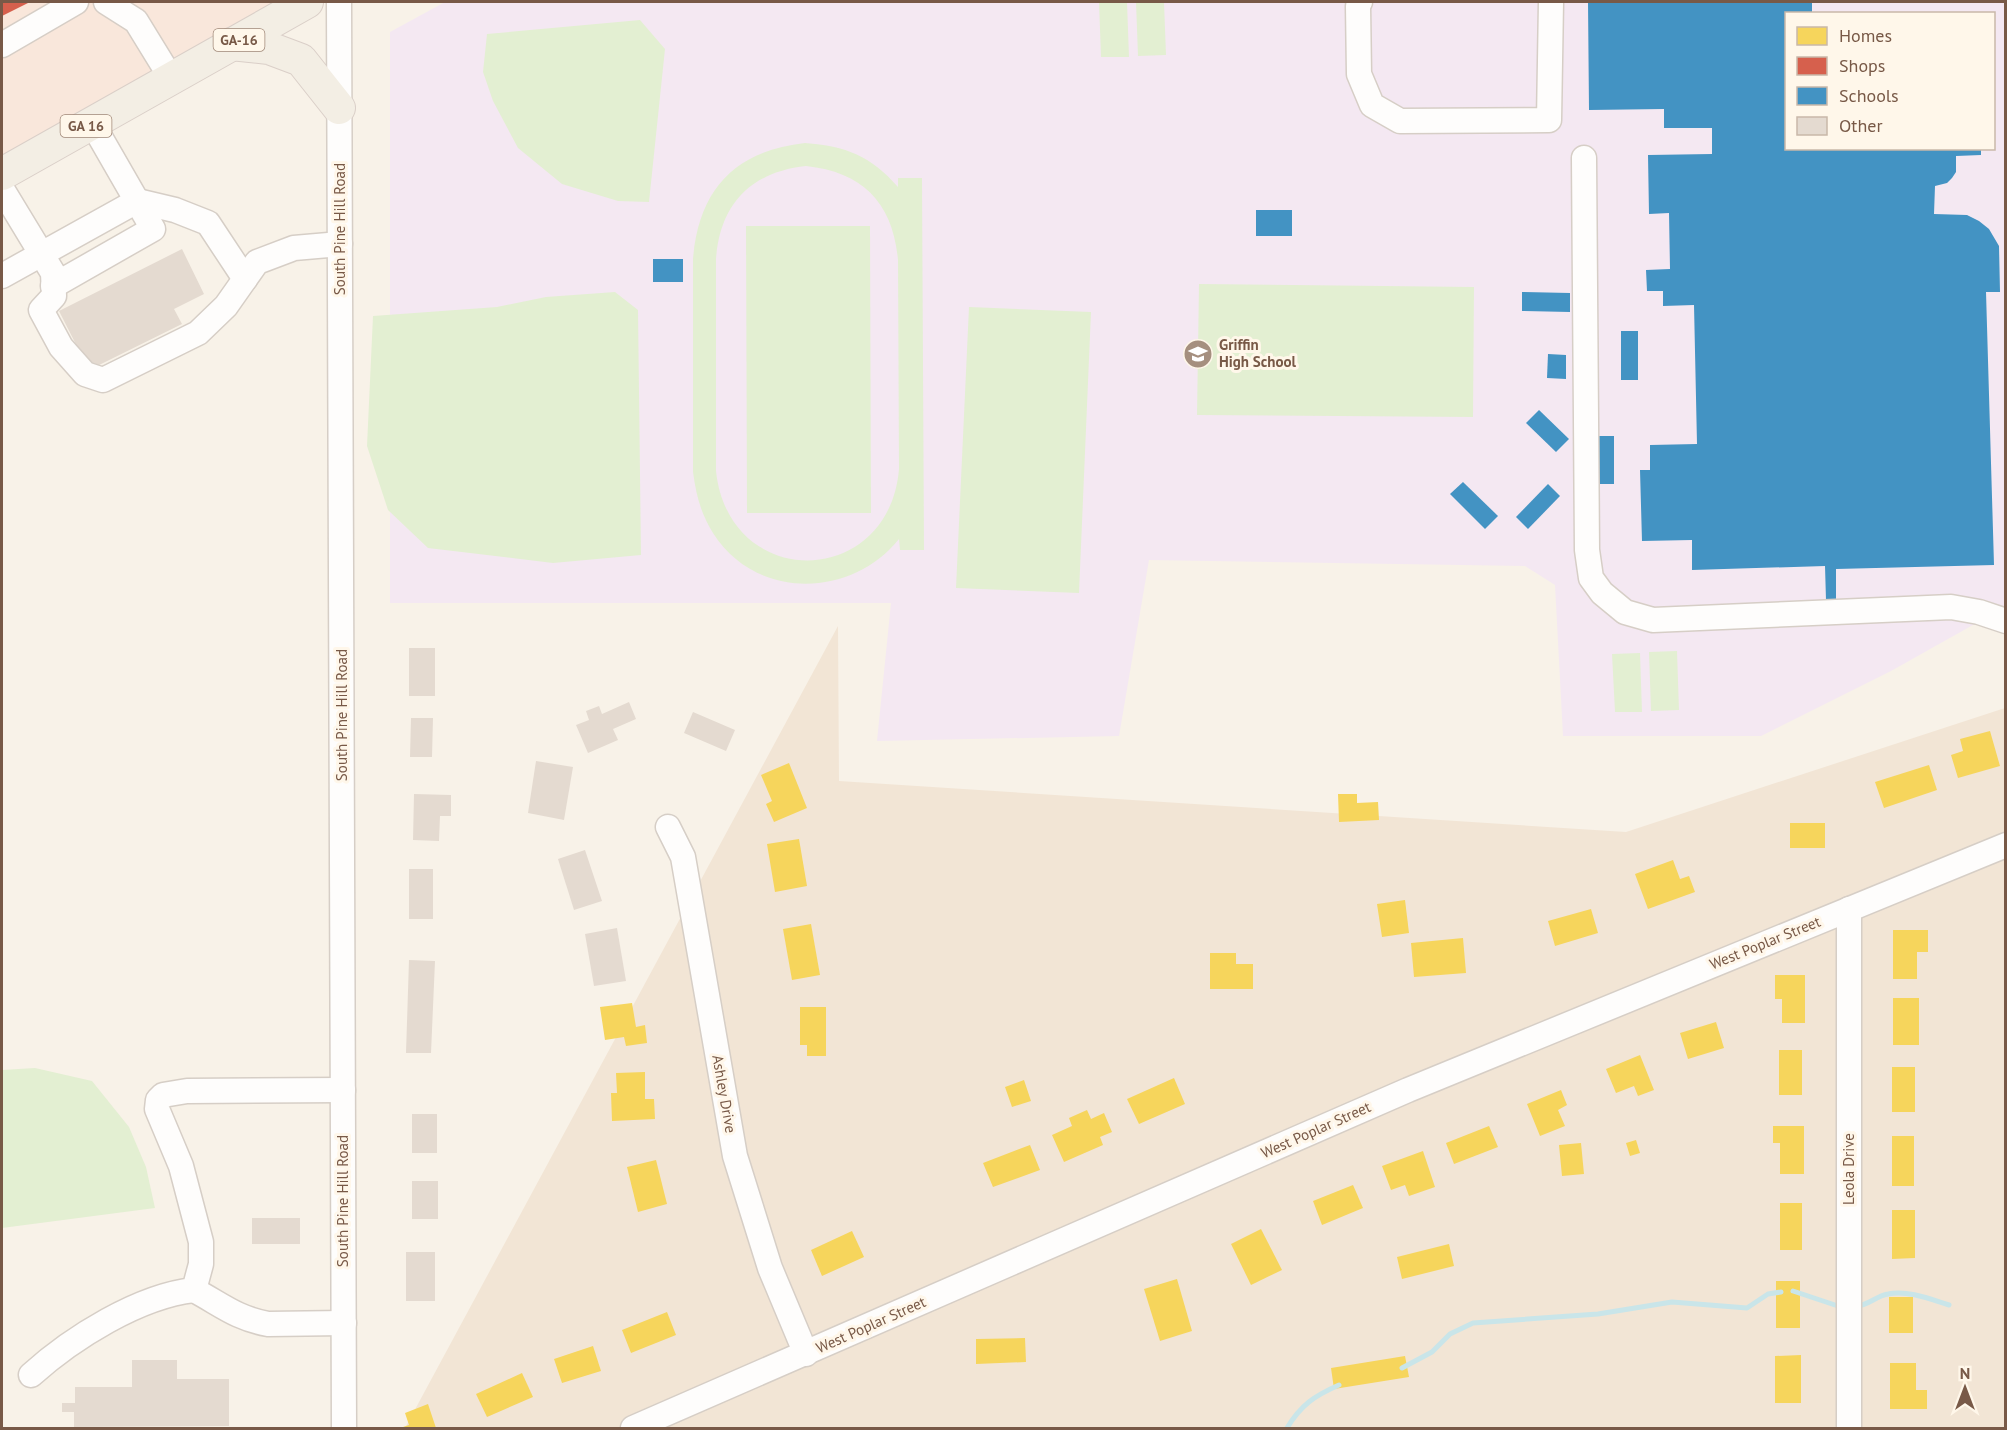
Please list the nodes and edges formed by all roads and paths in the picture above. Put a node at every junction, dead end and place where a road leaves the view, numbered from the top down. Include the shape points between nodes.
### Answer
1 (76, 2) edge
2 (106, 2) edge
3 (307, 2) edge
4 (339, 2) edge
5 (1360, 2) edge
6 (1551, 2) edge
7 (231, 44) junction
8 (2, 45) edge
9 (171, 78) junction
10 (339, 108) junction
11 (92, 123) junction
12 (1584, 158) dead end
13 (2, 174) edge
14 (2, 189) edge
15 (137, 201) junction
16 (340, 244) junction
17 (41, 254) junction
18 (2, 276) edge
19 (245, 279) junction
20 (54, 286) junction
21 (2006, 621) edge
22 (668, 827) dead end
23 (2006, 845) edge
24 (1849, 909) junction
25 (343, 1090) junction
26 (194, 1290) junction
27 (344, 1323) junction
28 (806, 1354) junction
29 (31, 1376) dead end
30 (344, 1428) edge
31 (633, 1428) edge
32 (1849, 1428) edge

1 - 8 street
2 - 9 street via 136,21
3 - 7 main road, GA-16
4 - 10 street, South Pine Hill Road
5 - 6 street via 1359,74 1371,105 1400,121 1549,120
7 - 9 main road, GA-16
7 - 10 main road via 269,48 301,60
9 - 11 main road, GA 16
10 - 16 street, South Pine Hill Road
11 - 13 main road, GA 16
11 - 15 street
12 - 21 street via 1587,550 1591,578 1602,593 1625,612 1653,620 1951,606
14 - 17 street
15 - 17 street
15 - 19 street via 208,223
15 - 20 street via 153,229
16 - 19 street via 294,248 257,262
16 - 25 street, South Pine Hill Road
17 - 18 street
17 - 20 street via 52,273
19 - 20 street via 226,306 198,333 103,380 85,375 61,347 41,310 54,296
22 - 28 street, Ashley Drive via 683,857 735,1156 770,1268
23 - 24 street, West Poplar Street
24 - 28 street, West Poplar Street via 1408,1090
24 - 32 street, Leola Drive
25 - 26 street via 187,1091 163,1095 159,1100 157,1109 181,1166 201,1242 201,1264
25 - 27 street, South Pine Hill Road
26 - 27 street via 231,1313 257,1322
26 - 29 street via 165,1294 123,1314 70,1344
27 - 30 street, South Pine Hill Road
28 - 31 street, West Poplar Street

